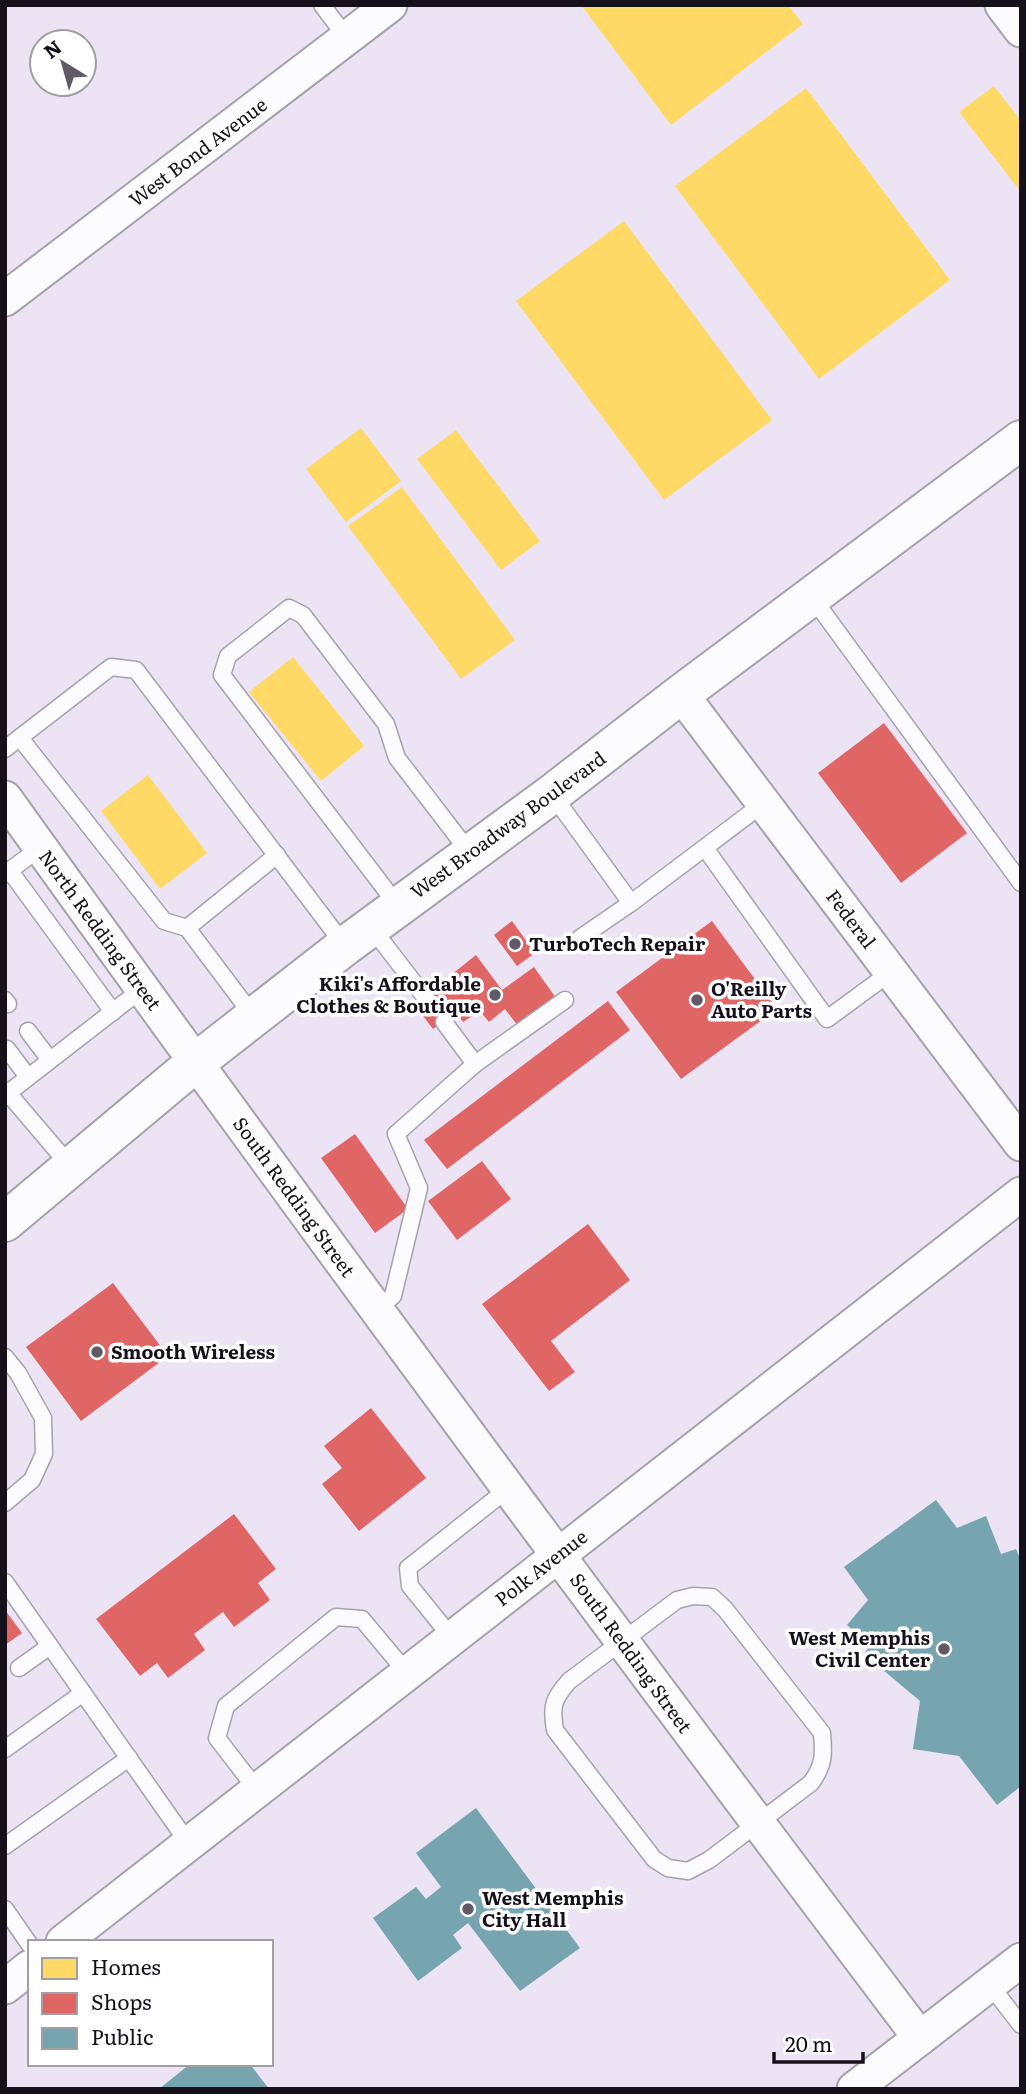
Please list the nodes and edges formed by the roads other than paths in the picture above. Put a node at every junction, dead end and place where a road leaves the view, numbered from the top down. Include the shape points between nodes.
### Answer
1 (322, 5) edge
2 (390, 5) edge
3 (347, 38) junction
4 (5, 299) edge
5 (1021, 440) edge
6 (812, 597) junction
7 (681, 694) junction
8 (20, 738) junction
9 (5, 749) edge
10 (552, 794) junction
11 (5, 798) edge
12 (764, 803) junction
13 (41, 847) junction
14 (705, 849) junction
15 (470, 853) junction
16 (278, 855) junction
17 (8, 873) edge
18 (1021, 883) edge
19 (631, 903) junction
20 (371, 926) junction
21 (187, 928) junction
22 (580, 939) dead end
23 (891, 972) junction
24 (142, 989) junction
25 (565, 1000) dead end
26 (428, 1001) dead end
27 (113, 1012) junction
28 (254, 1017) junction
29 (444, 1022) dead end
30 (28, 1031) dead end
31 (7, 1049) edge
32 (50, 1060) junction
33 (195, 1063) junction
34 (475, 1064) junction
35 (28, 1077) junction
36 (6, 1093) edge
37 (1021, 1144) edge
38 (71, 1167) junction
39 (1021, 1195) edge
40 (5, 1222) edge
41 (376, 1309) junction
42 (5, 1357) edge
43 (509, 1488) junction
44 (5, 1503) edge
45 (559, 1554) junction
46 (5, 1582) edge
47 (452, 1638) junction
48 (621, 1641) junction
49 (50, 1646) junction
50 (19, 1668) dead end
51 (407, 1673) junction
52 (83, 1693) junction
53 (5, 1749) edge
54 (129, 1758) junction
55 (257, 1790) junction
56 (759, 1823) junction
57 (189, 1844) junction
58 (5, 1846) edge
59 (5, 1909) edge
60 (66, 1940) edge
61 (28, 1942) edge
62 (1021, 1960) edge
63 (28, 1969) edge
64 (990, 1985) junction
65 (5, 1987) edge
66 (1021, 2025) edge
67 (920, 2038) junction
68 (854, 2089) edge

1 - 3 lane
2 - 3 street, West Bond Avenue
3 - 4 street, West Bond Avenue
5 - 6 main road, West Broadway Boulevard
6 - 7 main road, West Broadway Boulevard
6 - 18 lane
7 - 10 main road, West Broadway Boulevard
7 - 12 street, Federal
8 - 9 lane
8 - 16 lane via 111,667 136,670
8 - 21 lane via 164,921
10 - 15 main road, West Broadway Boulevard
10 - 19 lane
11 - 13 street, North Redding Street
12 - 14 lane
12 - 23 street, Federal
13 - 17 lane
13 - 24 street, North Redding Street
14 - 19 lane
14 - 23 lane via 827,1019
15 - 20 main road, West Broadway Boulevard
15 - 20 lane via 397,758 386,724 303,615 289,608 228,656 222,674
16 - 20 lane
16 - 21 lane
17 - 27 lane
19 - 22 lane
20 - 26 lane
20 - 28 main road, West Broadway Boulevard
21 - 28 lane
23 - 37 street, Federal
24 - 27 lane
24 - 33 street, North Redding Street
25 - 34 lane
27 - 32 lane
28 - 33 main road, West Broadway Boulevard
29 - 34 lane
30 - 32 lane
31 - 35 lane
32 - 35 lane
33 - 38 main road, West Broadway Boulevard
33 - 41 street, South Redding Street
34 - 41 lane via 397,1134 419,1188 393,1296
35 - 36 lane
36 - 38 lane
38 - 40 main road, West Broadway Boulevard
39 - 45 street, Polk Avenue
41 - 43 street, South Redding Street
42 - 44 lane via 43,1418 44,1454 32,1480
43 - 45 street, South Redding Street
43 - 47 lane via 408,1568 410,1586
45 - 47 street, Polk Avenue
45 - 48 street, South Redding Street
46 - 49 lane
47 - 51 street, Polk Avenue
48 - 56 street, South Redding Street
48 - 56 lane via 677,1600 693,1595 712,1597 822,1733 821,1769 811,1783
48 - 56 lane via 555,1697 555,1730 654,1859 668,1868 688,1871
49 - 50 lane
49 - 52 lane
51 - 55 street, Polk Avenue
51 - 55 lane via 362,1619 336,1617 226,1706 217,1738
52 - 53 lane
52 - 54 lane
54 - 57 lane
54 - 58 lane
55 - 57 street, Polk Avenue
56 - 67 street, South Redding Street
57 - 60 street, Polk Avenue
59 - 61 lane
62 - 64 street
63 - 65 street
64 - 66 lane
64 - 67 street
67 - 68 street

